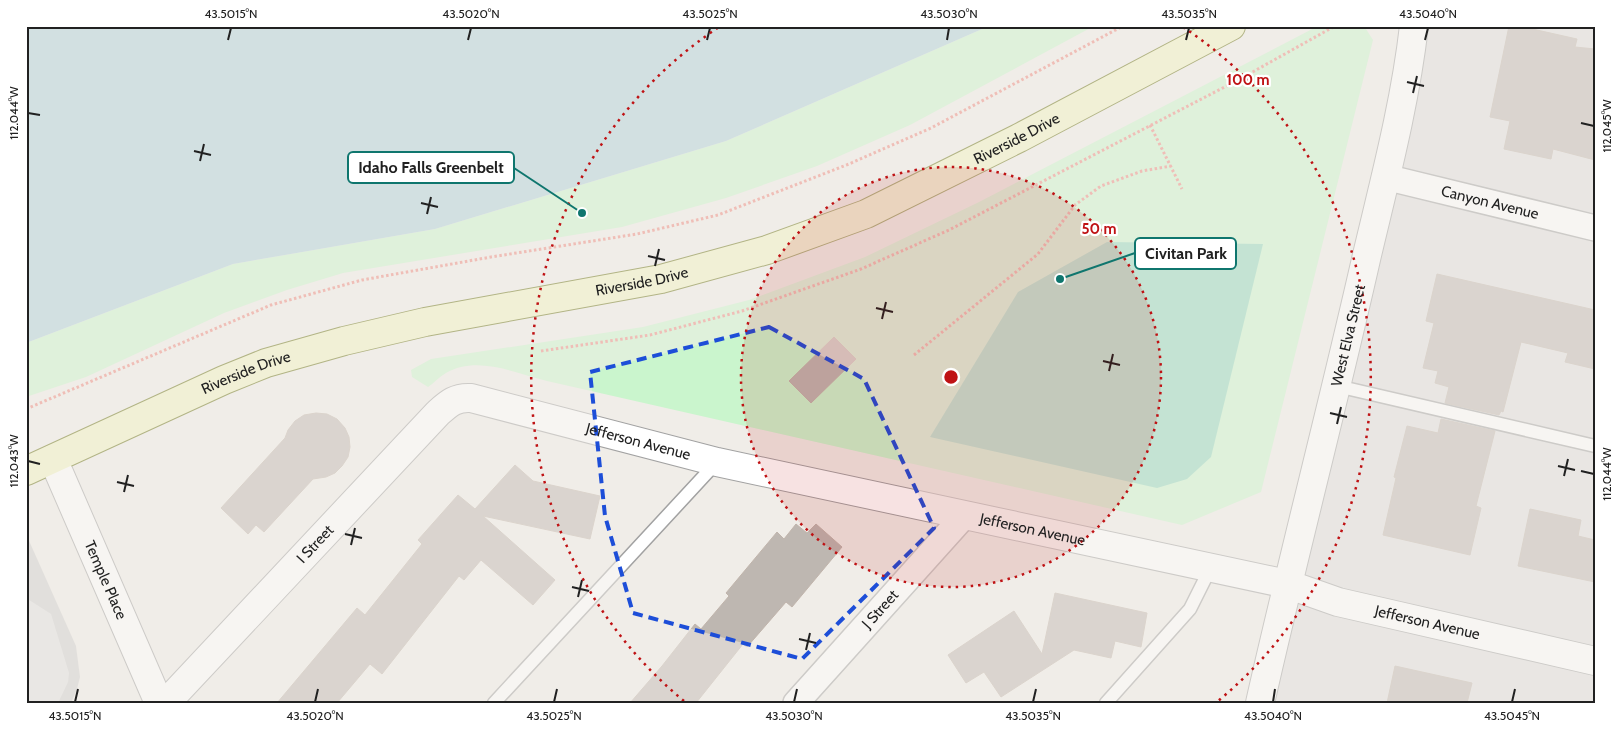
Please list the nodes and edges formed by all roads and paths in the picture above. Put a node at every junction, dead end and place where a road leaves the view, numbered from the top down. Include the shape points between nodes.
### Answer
1 (1123, 26) edge
2 (1231, 26) edge
3 (1335, 26) edge
4 (1414, 26) edge
5 (1150, 125) junction
6 (1171, 166) junction
7 (1385, 177) junction
8 (1182, 189) dead end
9 (1595, 228) edge
10 (541, 351) dead end
11 (914, 355) dead end
12 (1337, 386) junction
13 (471, 398) joint
14 (26, 409) edge
15 (1595, 446) edge
16 (53, 459) junction
17 (717, 462) junction
18 (26, 471) edge
19 (964, 516) junction
20 (1211, 567) junction
21 (1287, 584) junction
22 (1595, 661) edge
23 (159, 703) edge
24 (166, 703) edge
25 (494, 703) edge
26 (796, 703) edge
27 (1106, 703) edge
28 (1260, 703) edge

1 - 14 path via 931,128 718,214 636,234 362,280 271,305
2 - 16 main road, Riverside Drive via 1027,134 866,214 767,250 661,280 426,322 266,363
3 - 5 path
4 - 7 street, West Elva Street via 1409,70
5 - 6 path
5 - 10 path via 948,230 861,269 742,311 650,335
6 - 8 path
6 - 11 path via 1142,170 1101,186 1075,204 1038,254
7 - 9 street, Canyon Avenue
7 - 12 street, West Elva Street
12 - 15 lane
12 - 21 street, West Elva Street
13 - 17 street, Jefferson Avenue
13 - 24 street, I Street via 461,397 443,408
16 - 18 main road, Riverside Drive
16 - 23 street, Temple Place
17 - 19 street, Jefferson Avenue
17 - 25 lane
19 - 20 street, Jefferson Avenue
19 - 26 street, J Street
20 - 21 street, Jefferson Avenue
20 - 27 lane via 1190,609
21 - 22 street, Jefferson Avenue via 1338,602
21 - 28 street, West Elva Street

